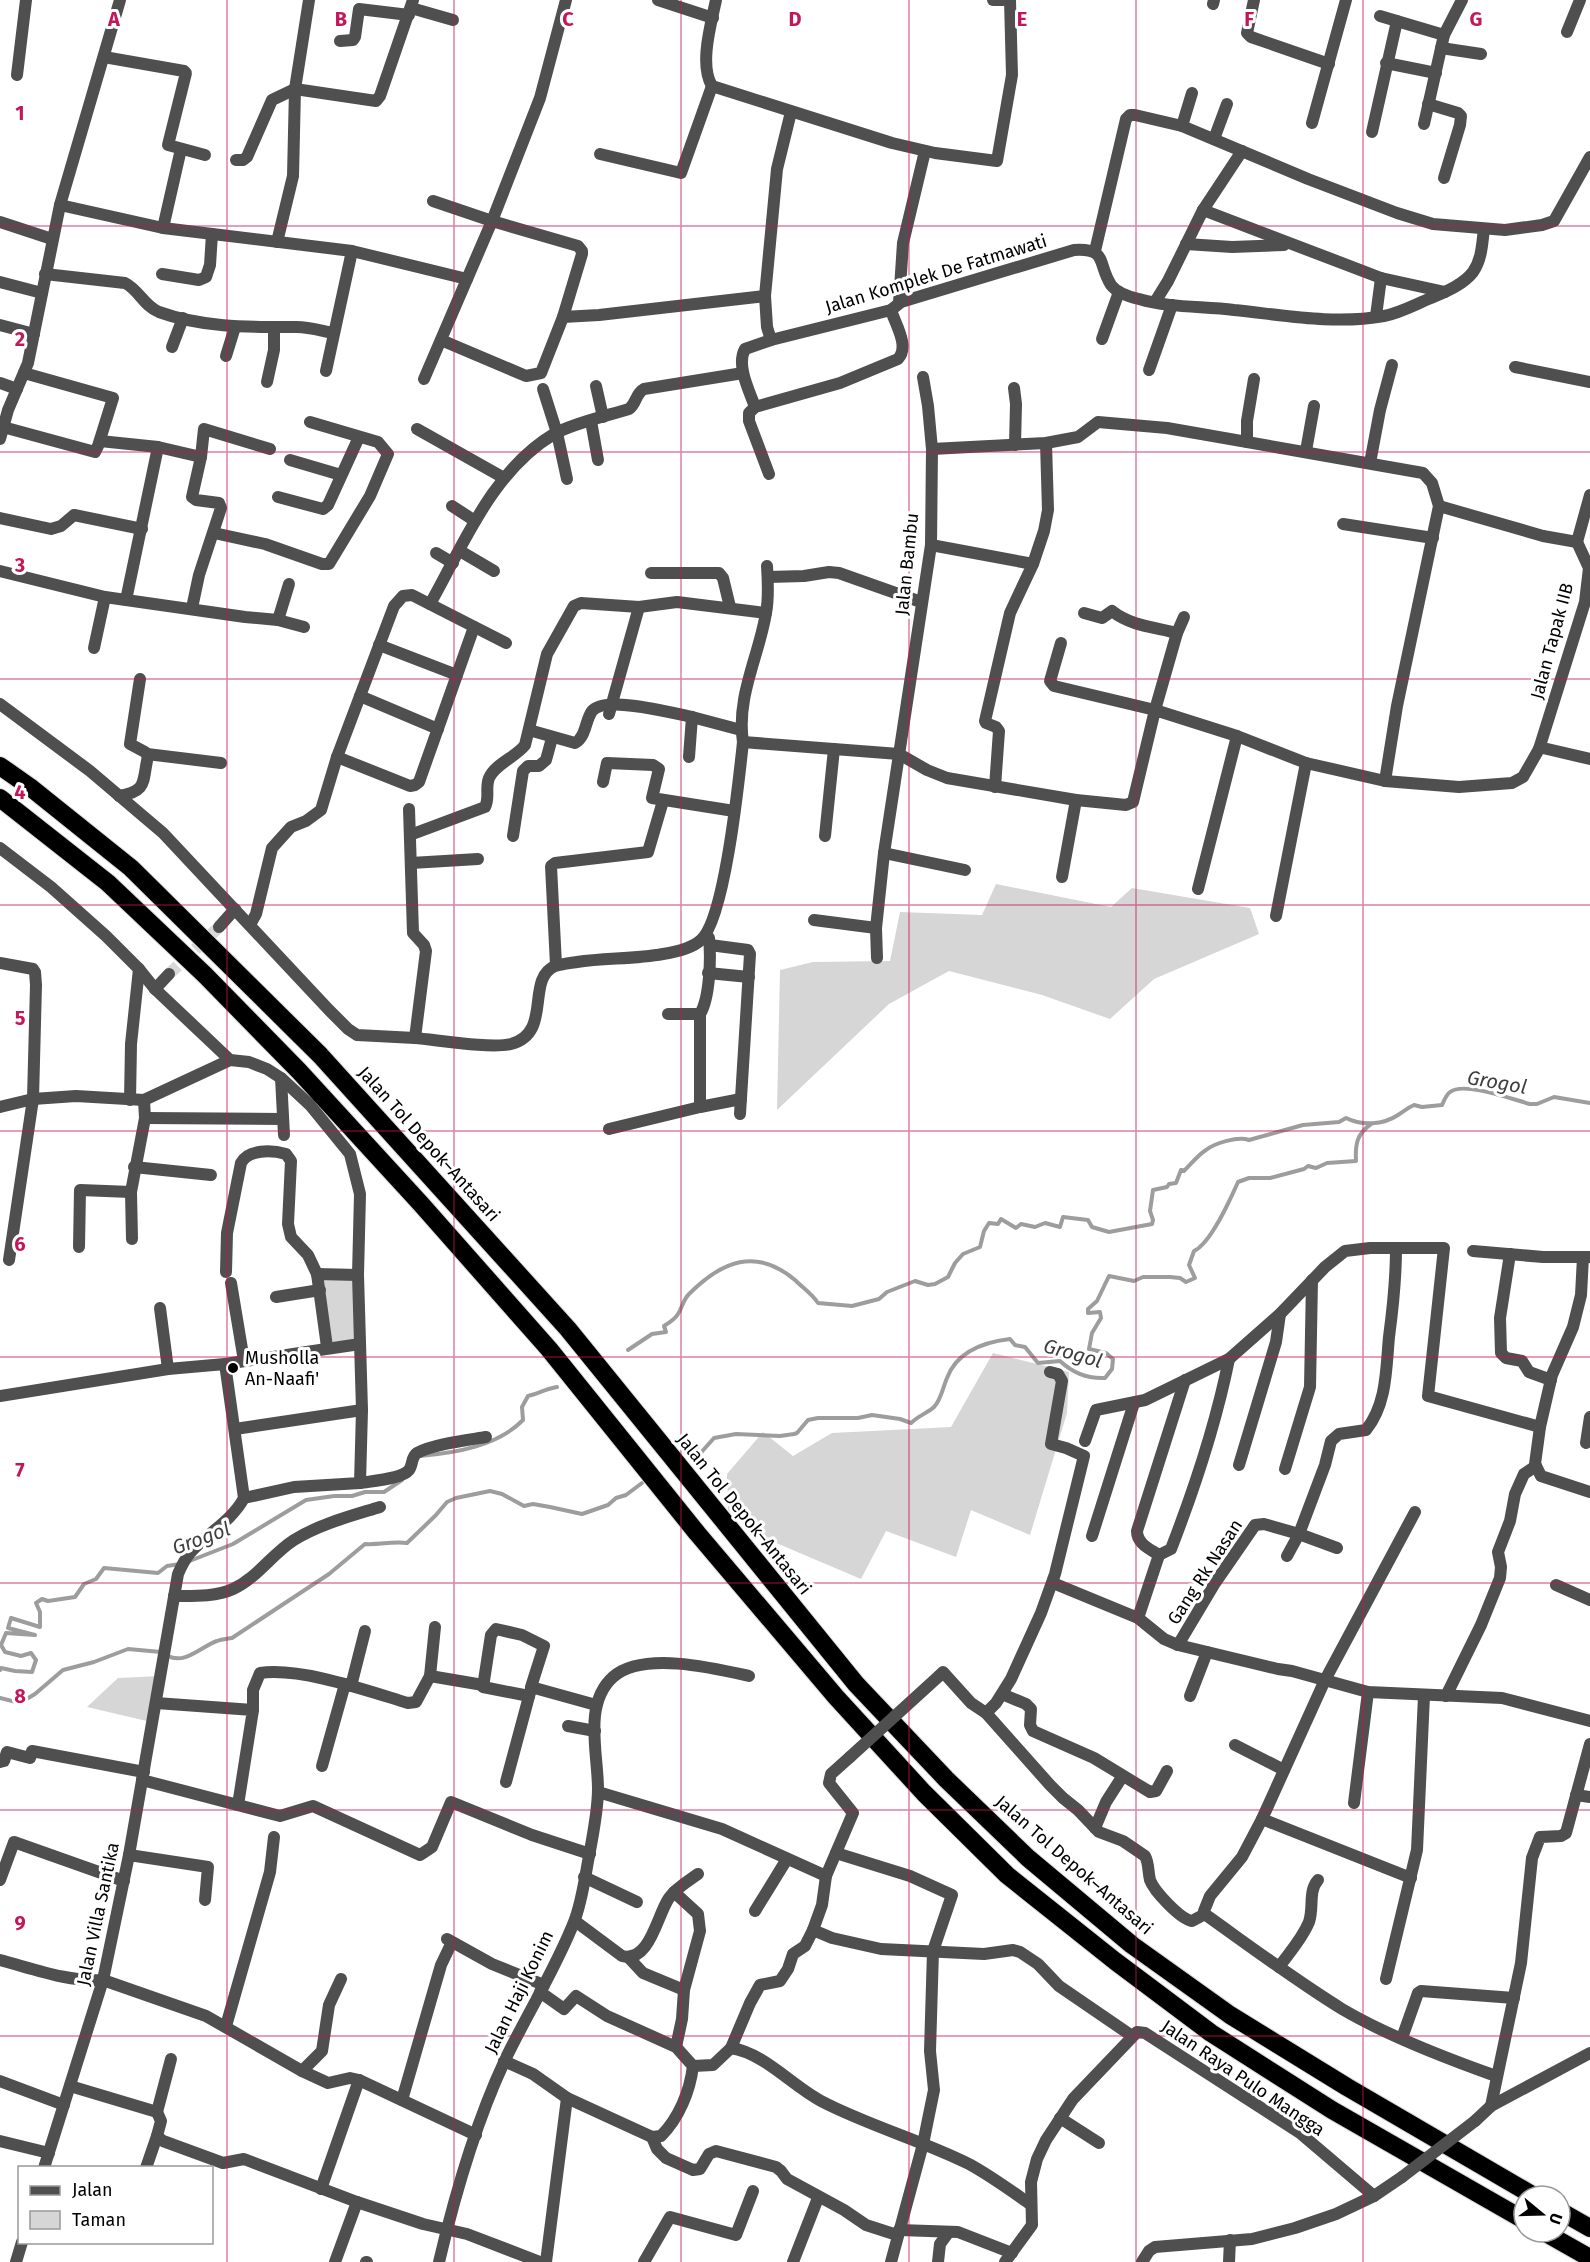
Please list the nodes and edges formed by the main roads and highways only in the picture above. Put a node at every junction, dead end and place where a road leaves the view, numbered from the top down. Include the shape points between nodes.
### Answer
1 (0, 766) edge
2 (0, 798) edge
3 (1513, 2184) edge
4 (1512, 2213) edge
5 (1572, 2218) edge
6 (1590, 2228) edge
7 (1564, 2244) edge
8 (1590, 2259) edge

1 - 3 highway, Jalan Tol Depok–Antasari via 131,868 320,1055 567,1329 856,1684 1028,1858 1132,1946 1230,2015
2 - 4 highway via 108,883 298,1071 549,1349 836,1697 924,1793 1007,1875 1211,2033 1332,2110
5 - 6 highway
7 - 8 highway

